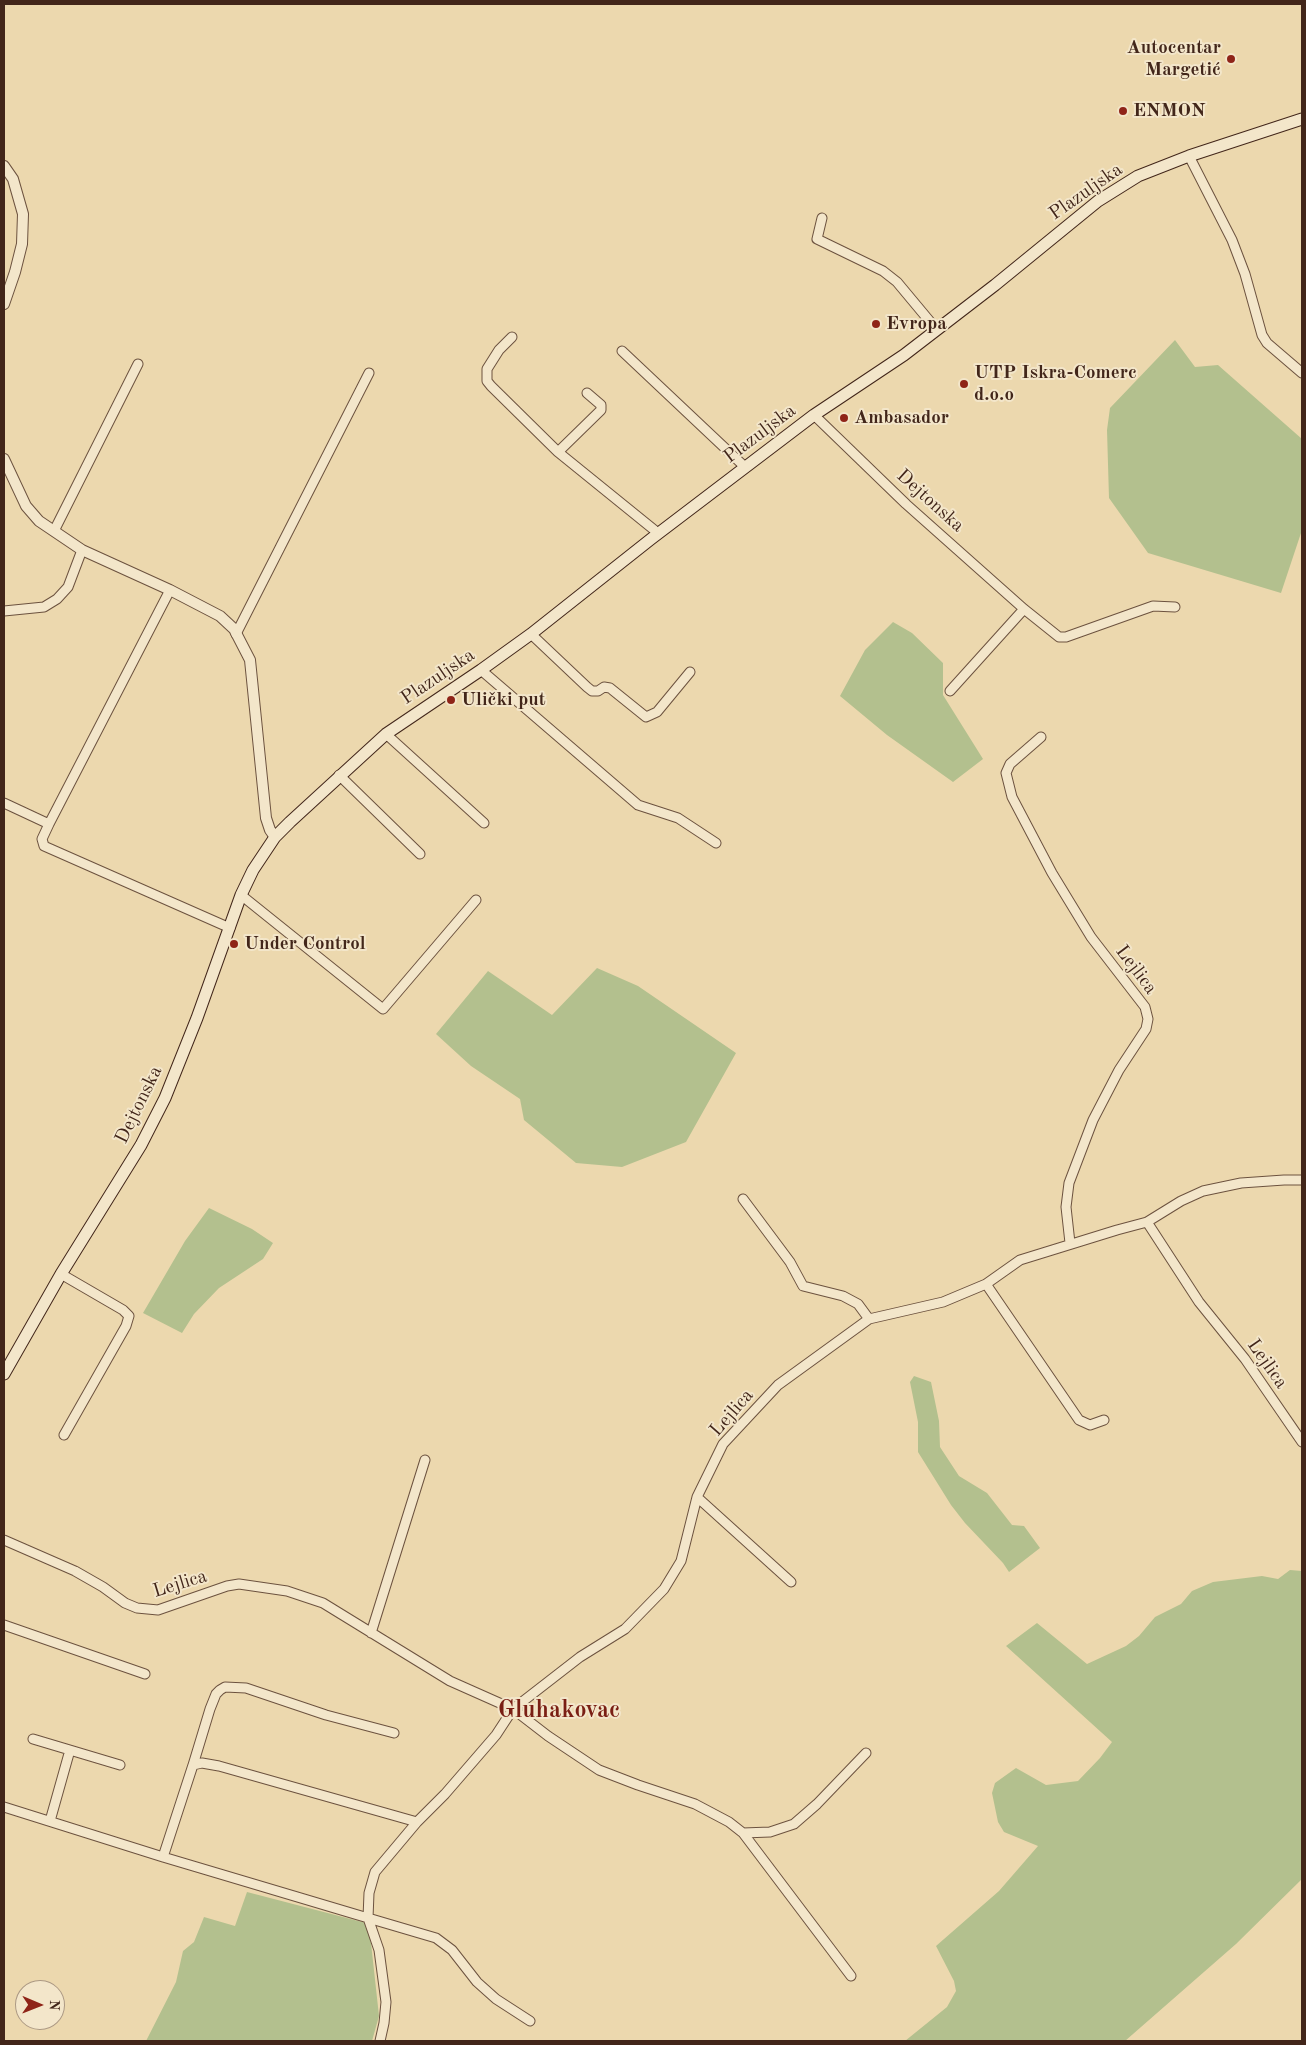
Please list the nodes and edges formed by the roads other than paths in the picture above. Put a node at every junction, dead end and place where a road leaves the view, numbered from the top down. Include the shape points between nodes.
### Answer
1 (1302, 119) edge
2 (1189, 156) junction
3 (4, 166) edge
4 (822, 218) dead end
5 (4, 304) edge
6 (937, 330) junction
7 (512, 337) dead end
8 (622, 351) dead end
9 (138, 364) dead end
10 (369, 373) dead end
11 (1302, 374) edge
12 (587, 393) dead end
13 (814, 415) junction
14 (558, 452) junction
15 (4, 459) edge
16 (745, 467) junction
17 (54, 531) junction
18 (658, 533) junction
19 (82, 550) junction
20 (170, 590) junction
21 (1175, 607) dead end
22 (1024, 609) junction
23 (4, 611) edge
24 (236, 634) junction
25 (531, 634) junction
26 (480, 670) junction
27 (690, 672) dead end
28 (950, 691) dead end
29 (386, 734) junction
30 (1041, 737) dead end
31 (339, 775) junction
32 (4, 803) edge
33 (484, 823) dead end
34 (49, 824) junction
35 (275, 837) junction
36 (716, 843) dead end
37 (420, 854) dead end
38 (241, 895) junction
39 (476, 900) dead end
40 (230, 928) junction
41 (1302, 1180) edge
42 (743, 1199) dead end
43 (1147, 1222) junction
44 (1070, 1243) junction
45 (60, 1274) junction
46 (986, 1284) junction
47 (870, 1319) junction
48 (4, 1374) edge
49 (1104, 1420) dead end
50 (64, 1435) dead end
51 (1302, 1442) edge
52 (425, 1460) dead end
53 (697, 1497) junction
54 (4, 1540) edge
55 (791, 1582) dead end
56 (4, 1625) edge
57 (371, 1633) junction
58 (145, 1674) dead end
59 (513, 1709) junction
60 (394, 1733) dead end
61 (33, 1739) dead end
62 (70, 1750) junction
63 (866, 1753) dead end
64 (120, 1765) dead end
65 (193, 1765) junction
66 (4, 1807) edge
67 (50, 1821) junction
68 (417, 1822) junction
69 (743, 1833) junction
70 (163, 1856) junction
71 (368, 1918) junction
72 (851, 1976) dead end
73 (530, 2021) dead end
74 (380, 2041) edge

1 - 2 main road, Plazuljska
2 - 6 main road, Plazuljska via 1138,176 1098,201
2 - 11 street via 1232,240 1262,335
3 - 5 street via 13,179 23,214 22,244
4 - 6 street via 818,239 883,271 897,282
6 - 13 main road, Plazuljska
7 - 14 street via 490,362 487,381
8 - 16 street
9 - 17 street
10 - 24 street
12 - 14 street via 601,405 601,410
13 - 16 main road, Plazuljska
13 - 22 street, Dejtonska via 906,504
14 - 18 street
15 - 17 street via 26,506
16 - 18 main road, Plazuljska
17 - 19 street
18 - 25 main road, Plazuljska
19 - 20 street
19 - 23 street via 68,587 56,599 44,607
20 - 24 street via 220,616
20 - 34 street
21 - 22 street, Dejtonska via 1153,606 1063,638
22 - 28 street
24 - 35 street via 250,660 266,818
25 - 26 main road, Plazuljska
25 - 27 street via 592,691 610,688 646,716 657,712
26 - 29 main road, Plazuljska
26 - 36 street via 638,804 678,818
29 - 31 main road, Plazuljska
29 - 33 street
30 - 44 street, Lejlica via 1010,764 1006,773 1012,797 1076,913 1145,1007 1148,1019 1146,1029 1093,1120 1069,1183 1066,1207
31 - 35 main road, Plazuljska
31 - 37 street
32 - 34 street
34 - 40 street via 42,839 44,846
35 - 38 main road, Dejtonska
38 - 39 street via 383,1009
38 - 40 main road, Dejtonska
40 - 45 main road, Dejtonska via 165,1098 123,1176
41 - 43 street via 1241,1183 1204,1191
42 - 47 street via 804,1286 843,1296 858,1304
43 - 44 street, Lejlica
43 - 51 street, Lejlica via 1199,1302 1245,1359
44 - 46 street, Lejlica via 1020,1260
45 - 48 main road, Dejtonska
45 - 50 street via 128,1316 126,1326
46 - 47 street, Lejlica via 943,1302
46 - 49 street via 1079,1420 1090,1425
47 - 53 street, Lejlica via 778,1385 723,1444
52 - 57 street
53 - 55 street
53 - 59 street, Lejlica via 681,1562 664,1589 626,1629 580,1657
54 - 57 street, Lejlica via 75,1571 125,1604 137,1608 158,1610 227,1586 246,1584 287,1591 323,1602
56 - 58 street
57 - 59 street, Lejlica via 450,1681
59 - 68 street, Lejlica via 496,1735
59 - 69 street, Lejlica via 599,1770 695,1804
60 - 65 street via 326,1715 246,1688 225,1687 216,1694
61 - 62 street
62 - 64 street
62 - 67 street
63 - 69 street via 794,1824 770,1832
65 - 68 street via 210,1764
65 - 70 street
66 - 67 street
67 - 70 street
68 - 71 street, Lejlica via 375,1872 368,1893
69 - 72 street, Lejlica
70 - 71 street
71 - 73 street via 436,1938 452,1950 477,1982 496,1999
71 - 74 street, Lejlica via 379,1950 386,2002

